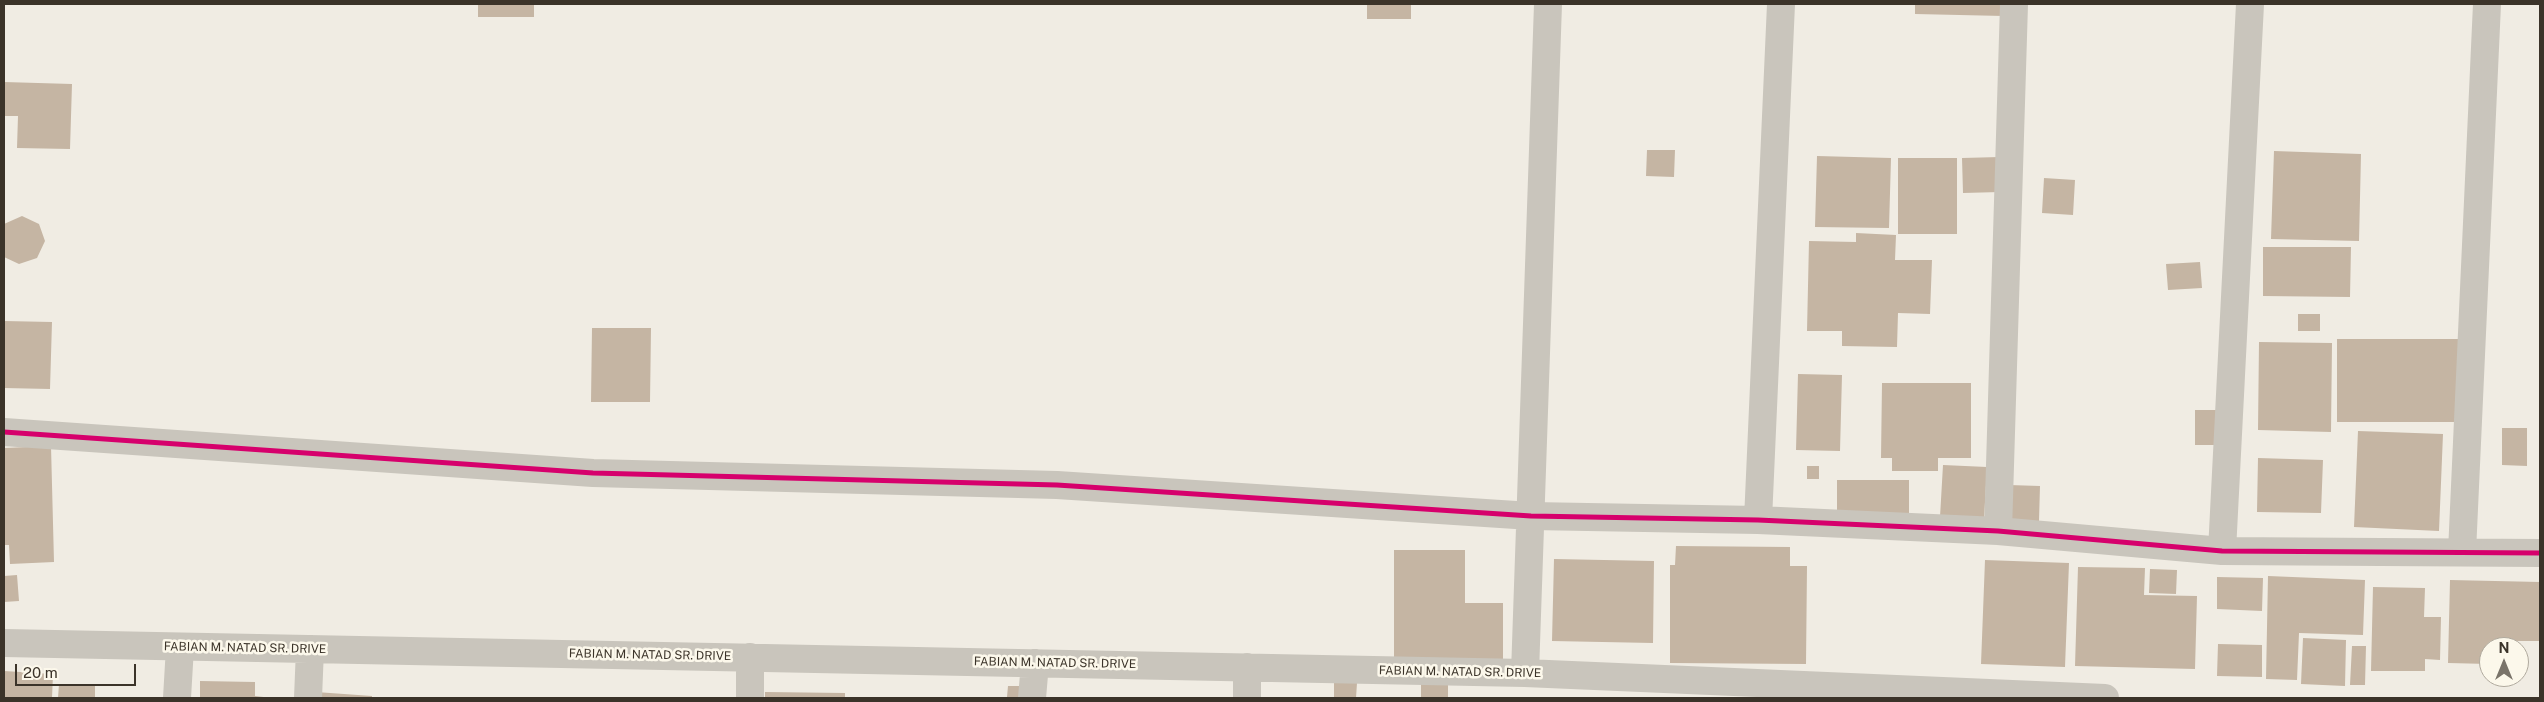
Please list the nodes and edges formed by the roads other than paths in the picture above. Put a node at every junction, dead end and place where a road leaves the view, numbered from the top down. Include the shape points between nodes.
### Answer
1 (1548, 4) edge
2 (1781, 4) edge
3 (2014, 4) edge
4 (2250, 4) edge
5 (2487, 4) edge
6 (4, 432) edge
7 (1532, 516) junction
8 (1758, 520) junction
9 (1998, 532) junction
10 (2222, 551) junction
11 (2462, 552) junction
12 (2540, 553) edge
13 (4, 643) edge
14 (180, 647) junction
15 (310, 649) junction
16 (750, 657) junction
17 (1035, 663) junction
18 (1247, 668) junction
19 (1525, 673) junction
20 (2058, 697) edge
21 (177, 698) edge
22 (308, 698) edge
23 (750, 698) edge
24 (1032, 698) edge
25 (1247, 698) edge
26 (2105, 698) edge

1 - 7 street
2 - 8 street
3 - 9 street
4 - 10 street
5 - 11 street
6 - 7 street via 593,472 1057,485
7 - 8 street
7 - 19 street
8 - 9 street
9 - 10 street
10 - 11 street
11 - 12 street
13 - 14 street, FABIAN M. NATAD SR. DRIVE
14 - 15 street, FABIAN M. NATAD SR. DRIVE
14 - 21 street
15 - 16 street, FABIAN M. NATAD SR. DRIVE
15 - 22 street
16 - 17 street, FABIAN M. NATAD SR. DRIVE
16 - 23 street
17 - 18 street, FABIAN M. NATAD SR. DRIVE
17 - 24 street
18 - 19 street, FABIAN M. NATAD SR. DRIVE
18 - 25 street
19 - 20 street, FABIAN M. NATAD SR. DRIVE
20 - 26 street, FABIAN M. NATAD SR. DRIVE

